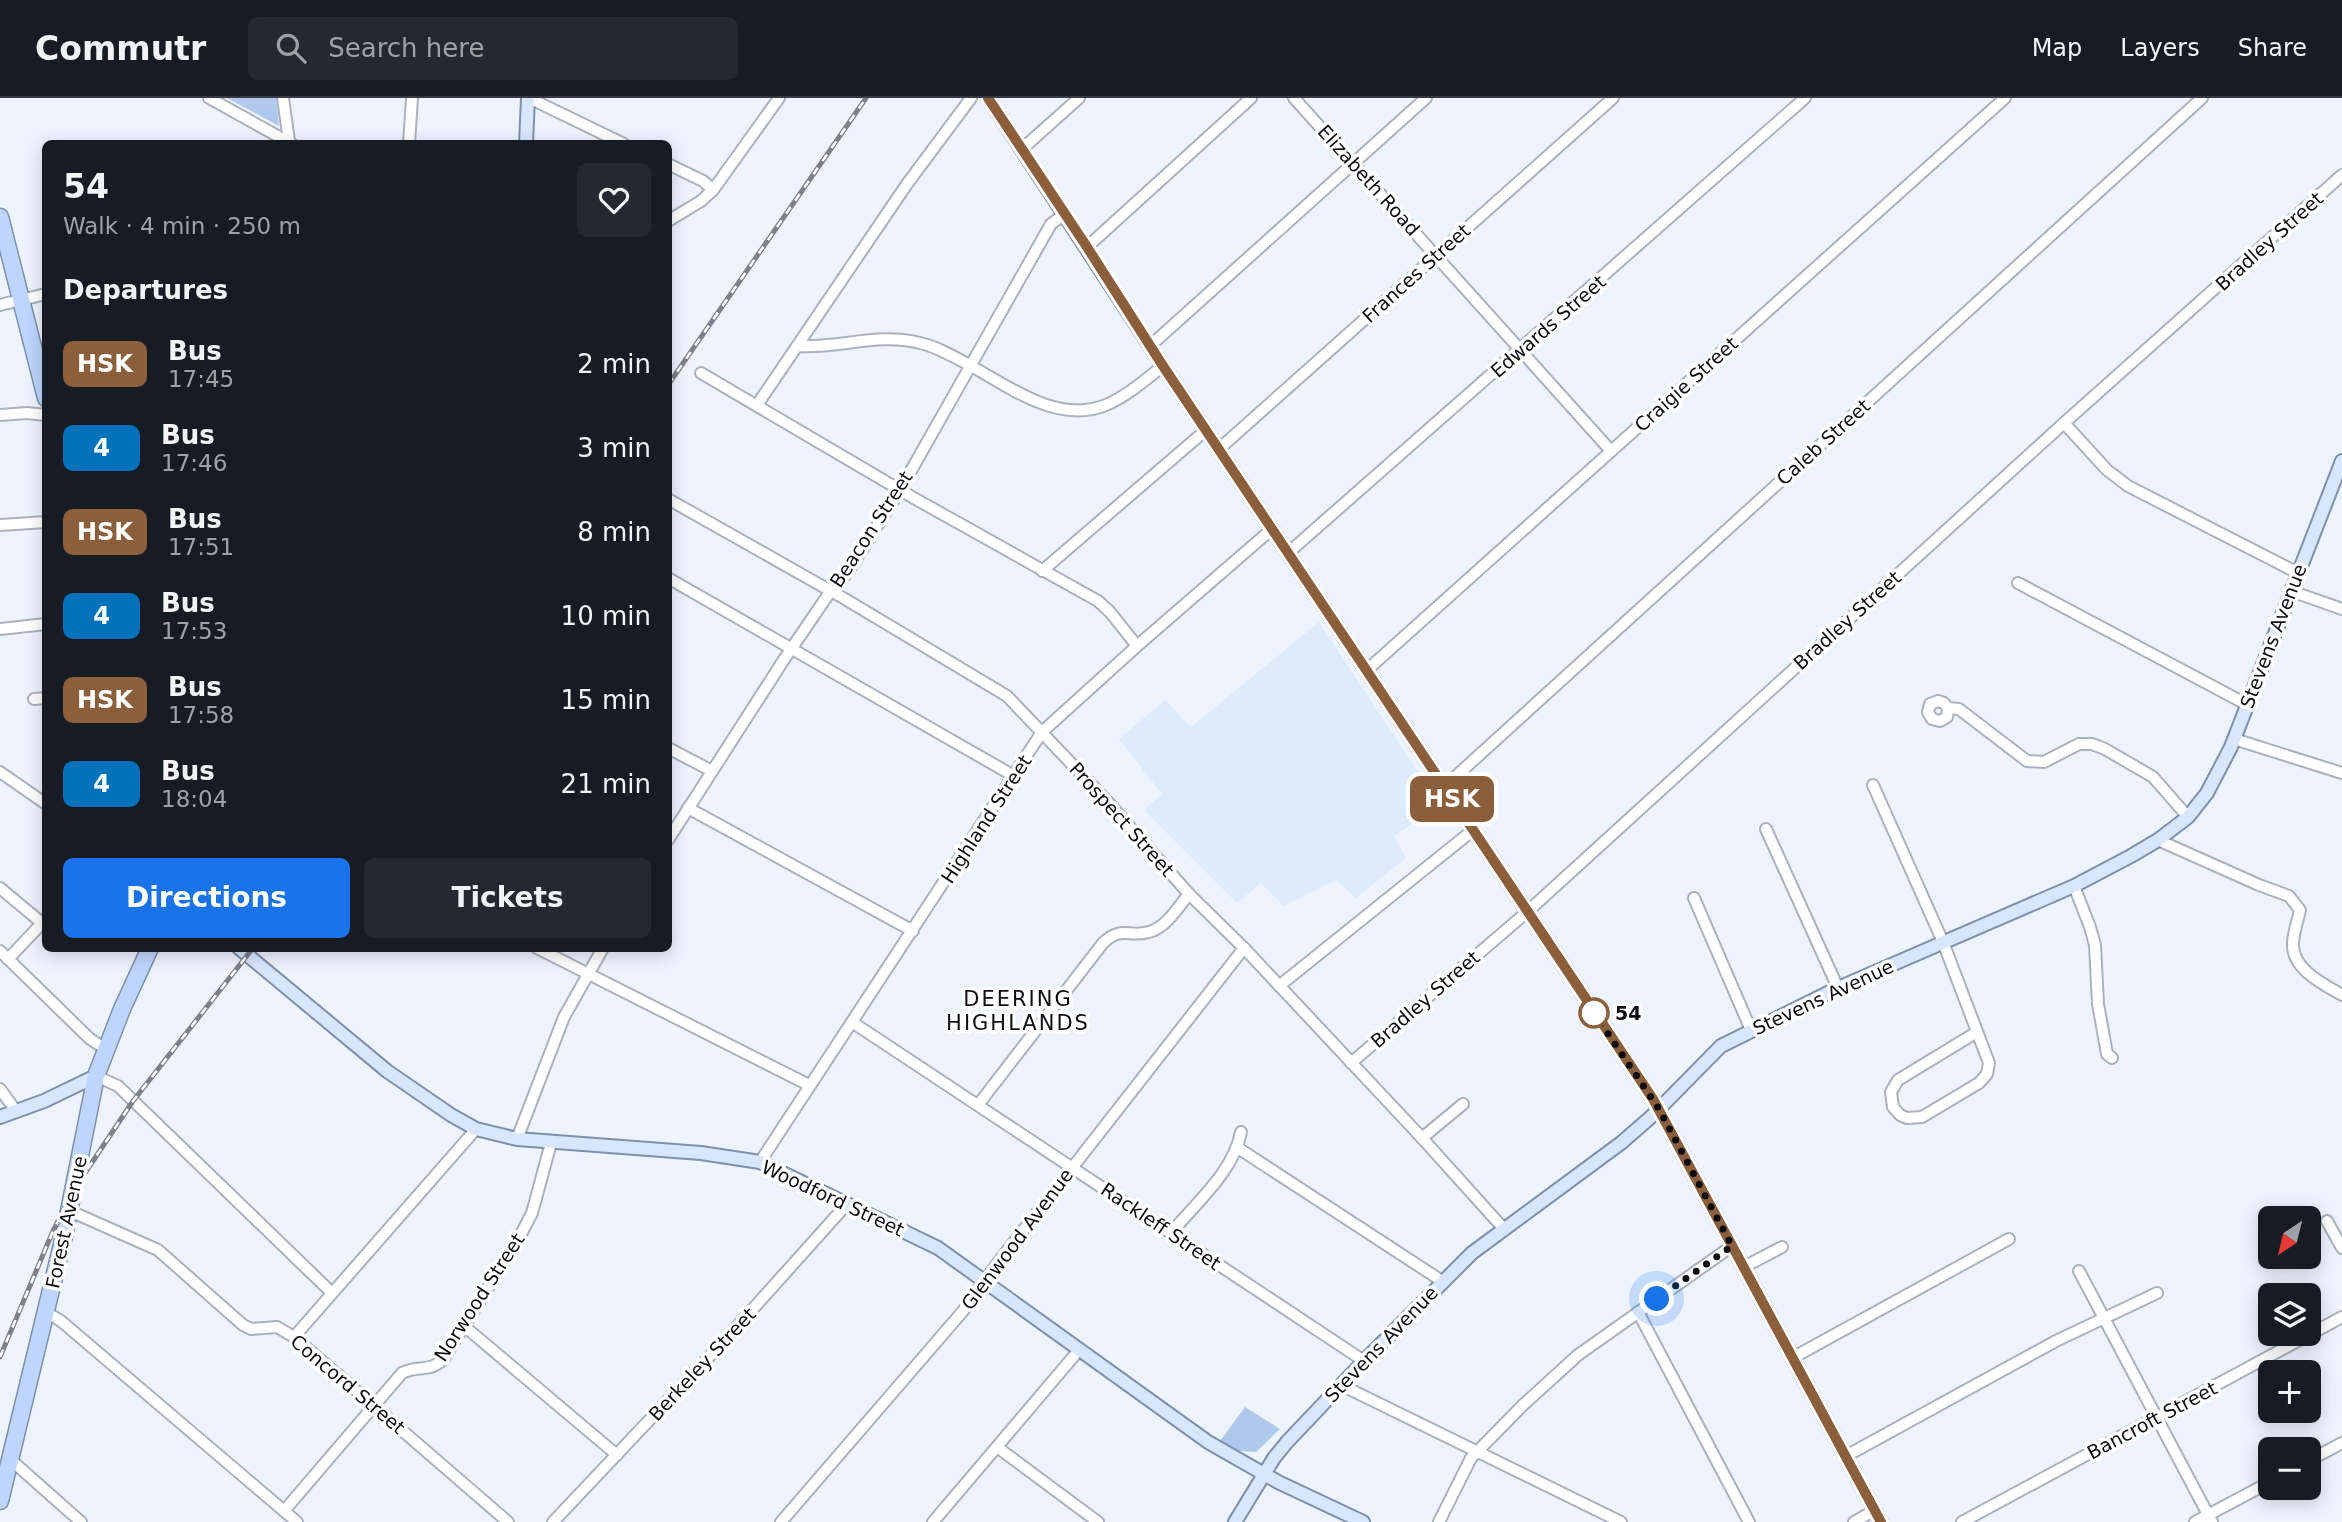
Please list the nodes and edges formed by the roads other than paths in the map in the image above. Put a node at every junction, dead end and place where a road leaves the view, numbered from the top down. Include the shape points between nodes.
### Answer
1 (209, 98) edge
2 (283, 98) edge
3 (412, 98) edge
4 (528, 98) edge
5 (779, 98) edge
6 (971, 98) edge
7 (988, 98) edge
8 (1079, 98) edge
9 (1251, 98) edge
10 (1294, 98) edge
11 (1426, 98) edge
12 (1613, 98) edge
13 (1805, 98) edge
14 (2006, 98) edge
15 (2202, 98) edge
16 (286, 140) edge
17 (290, 140) edge
18 (409, 140) edge
19 (526, 140) edge
20 (616, 140) edge
21 (1022, 149) junction
22 (1354, 163) junction
23 (672, 166) edge
24 (2342, 176) edge
25 (713, 190) junction
26 (1065, 214) junction
27 (0, 217) edge
28 (672, 219) edge
29 (1087, 247) junction
30 (1436, 255) junction
31 (42, 295) edge
32 (22, 300) junction
33 (0, 306) edge
34 (798, 346) junction
35 (1150, 346) junction
36 (1521, 350) junction
37 (969, 365) junction
38 (1163, 366) junction
39 (701, 373) dead end
40 (42, 382) edge
41 (757, 405) junction
42 (0, 415) edge
43 (42, 415) edge
44 (2064, 423) junction
45 (1206, 430) junction
46 (1219, 449) junction
47 (1611, 452) junction
48 (2342, 461) edge
49 (2339, 480) edge
50 (900, 490) junction
51 (672, 501) edge
52 (42, 522) edge
53 (0, 525) edge
54 (1272, 529) junction
55 (1288, 553) junction
56 (1042, 571) junction
57 (2298, 573) junction
58 (672, 580) edge
59 (2018, 583) dead end
60 (2291, 591) junction
61 (830, 592) junction
62 (2342, 609) edge
63 (42, 624) edge
64 (0, 629) edge
65 (1137, 646) junction
66 (791, 650) junction
67 (1367, 670) junction
68 (2246, 704) junction
69 (1948, 708) dead end
70 (1042, 732) junction
71 (2234, 739) junction
72 (672, 750) edge
73 (712, 771) junction
74 (0, 772) edge
75 (2342, 773) edge
76 (1014, 776) junction
77 (1873, 785) dead end
78 (1444, 787) junction
79 (42, 801) edge
80 (688, 808) junction
81 (2188, 817) junction
82 (1766, 829) dead end
83 (1472, 831) junction
84 (672, 834) edge
85 (2158, 840) junction
86 (2074, 886) junction
87 (0, 888) edge
88 (1189, 894) junction
89 (1694, 898) dead end
90 (1527, 912) junction
91 (42, 920) edge
92 (42, 923) edge
93 (913, 931) junction
94 (1943, 942) junction
95 (1244, 948) junction
96 (148, 952) edge
97 (244, 952) edge
98 (545, 952) edge
99 (601, 952) edge
100 (4, 955) edge
101 (588, 974) junction
102 (1279, 986) junction
103 (1838, 988) junction
104 (2342, 995) edge
105 (852, 1022) junction
106 (1751, 1030) junction
107 (1977, 1032) junction
108 (106, 1049) junction
109 (2112, 1058) dead end
110 (1351, 1063) junction
111 (96, 1076) junction
112 (809, 1085) junction
113 (0, 1089) edge
114 (1463, 1104) dead end
115 (978, 1105) junction
116 (1659, 1109) junction
117 (16, 1111) junction
118 (0, 1117) edge
119 (476, 1129) junction
120 (1241, 1132) dead end
121 (1422, 1138) junction
122 (517, 1139) junction
123 (551, 1143) junction
124 (1238, 1147) junction
125 (760, 1162) junction
126 (1072, 1166) junction
127 (847, 1204) junction
128 (69, 1211) junction
129 (2327, 1221) dead end
130 (1504, 1229) junction
131 (1171, 1233) junction
132 (2009, 1239) dead end
133 (1732, 1246) junction
134 (1782, 1247) dead end
135 (2342, 1248) edge
136 (1744, 1267) junction
137 (2079, 1271) dead end
138 (1442, 1281) junction
139 (985, 1282) junction
140 (332, 1293) junction
141 (2157, 1293) dead end
142 (46, 1312) junction
143 (1638, 1312) junction
144 (2103, 1317) junction
145 (2342, 1317) edge
146 (464, 1326) junction
147 (294, 1337) junction
148 (1079, 1350) junction
149 (1794, 1357) junction
150 (1364, 1361) junction
151 (1341, 1385) junction
152 (374, 1406) junction
153 (2157, 1417) junction
154 (2342, 1443) edge
155 (997, 1447) junction
156 (1475, 1452) junction
157 (2321, 1454) edge
158 (617, 1455) junction
159 (1846, 1456) junction
160 (11, 1460) junction
161 (1264, 1474) junction
162 (2258, 1489) edge
163 (0, 1501) edge
164 (1875, 1510) junction
165 (284, 1511) junction
166 (2211, 1518) edge
167 (81, 1522) edge
168 (297, 1522) edge
169 (508, 1522) edge
170 (553, 1522) edge
171 (781, 1522) edge
172 (933, 1522) edge
173 (1098, 1522) edge
174 (1235, 1522) edge
175 (1363, 1522) edge
176 (1439, 1522) edge
177 (1621, 1522) edge
178 (1749, 1522) edge
179 (1854, 1522) edge
180 (1881, 1522) edge
181 (1962, 1522) edge
182 (2195, 1522) edge

1 - 16 street
2 - 17 street
3 - 18 street
4 - 19 main road
4 - 20 street
5 - 25 street
6 - 34 street
7 - 21 main road
8 - 21 street
9 - 29 street
10 - 22 street, Elizabeth Road
11 - 22 street
12 - 30 street, Frances Street
13 - 36 street, Edwards Street
14 - 47 street, Craigie Street
15 - 78 street, Caleb Street
21 - 26 main road
22 - 30 street, Elizabeth Road
22 - 35 street
23 - 25 street
24 - 44 street, Bradley Street
25 - 28 street
26 - 29 main road
26 - 37 street, Beacon Street via 1051,224
27 - 32 highway
29 - 35 main road
30 - 36 street, Elizabeth Road
30 - 46 street, Frances Street
31 - 32 street
32 - 33 street
32 - 40 highway
34 - 37 street via 903,340 929,346
34 - 41 street
35 - 38 main road
36 - 47 street, Elizabeth Road
36 - 55 street, Edwards Street
37 - 38 street via 1036,401 1069,411 1107,405
37 - 50 street, Beacon Street
38 - 45 main road
39 - 41 street
41 - 50 street
42 - 43 street
44 - 57 street via 2128,486
44 - 90 street, Bradley Street
45 - 46 main road
45 - 56 street
46 - 54 main road
47 - 67 street, Craigie Street
48 - 49 main road, Stevens Avenue
49 - 57 main road, Stevens Avenue
50 - 56 street
50 - 61 street, Beacon Street
51 - 61 street, Prospect Street
52 - 53 street
54 - 55 main road
54 - 65 street, Highland Street
55 - 67 main road
56 - 65 street via 1098,601
57 - 60 main road, Stevens Avenue
58 - 66 street
59 - 68 street
60 - 62 street
60 - 68 main road, Stevens Avenue
61 - 66 street, Beacon Street
61 - 70 street, Prospect Street via 998,688
63 - 64 street
65 - 70 street, Highland Street
66 - 73 street, Beacon Street
66 - 76 street
67 - 78 main road
68 - 71 main road, Stevens Avenue
69 - 81 street via 1961,711 2027,761 2044,762 2079,744 2105,749 2153,777
70 - 76 street, Highland Street
70 - 88 street, Prospect Street
71 - 75 street
71 - 81 main road, Stevens Avenue via 2207,793
72 - 73 street
73 - 80 street, Beacon Street
74 - 79 street
76 - 93 street, Highland Street
77 - 94 street
78 - 83 main road
80 - 84 street, Beacon Street
80 - 93 street
81 - 85 main road, Stevens Avenue
82 - 103 street
83 - 90 main road
83 - 102 street
85 - 86 main road, Stevens Avenue
85 - 104 street via 2289,896 2300,910 2292,945 2299,964
86 - 94 main road, Stevens Avenue
86 - 109 street via 2095,945 2098,1004 2107,1054
87 - 91 street
88 - 95 street, Prospect Street
88 - 115 street via 1161,927 1149,933 1113,933
89 - 106 street
90 - 110 street, Bradley Street
90 - 116 main road
92 - 100 street
93 - 105 street, Highland Street
94 - 103 main road, Stevens Avenue
94 - 107 street
95 - 102 street, Prospect Street
95 - 126 street, Glenwood Avenue
96 - 108 highway, Forest Avenue
97 - 119 main road, Woodford Street via 378,1064
98 - 101 street
99 - 101 street
100 - 108 street via 93,1042
101 - 112 street
101 - 122 street via 554,1041
102 - 110 street, Prospect Street
103 - 106 main road, Stevens Avenue
105 - 112 street, Highland Street
105 - 115 street, Rackleff Street
106 - 116 main road, Stevens Avenue via 1721,1046
107 - 107 street via 1988,1060 1982,1080 1922,1117 1911,1119 1897,1113 1891,1100 1895,1082
108 - 111 highway, Forest Avenue
110 - 121 street, Prospect Street
111 - 117 main road
111 - 128 highway, Forest Avenue
111 - 140 street via 118,1086
112 - 125 street, Highland Street
113 - 117 street
114 - 121 street
115 - 126 street, Rackleff Street
116 - 130 main road, Stevens Avenue via 1621,1143
116 - 133 main road
117 - 118 main road
119 - 122 main road, Woodford Street
119 - 140 street
120 - 124 street
121 - 130 street, Prospect Street
122 - 123 main road, Woodford Street
123 - 125 main road, Woodford Street via 700,1152
123 - 146 street, Norwood Street via 531,1213
124 - 131 street
124 - 138 street
125 - 127 main road, Woodford Street
126 - 131 street, Rackleff Street
126 - 139 street, Glenwood Avenue
127 - 139 main road, Woodford Street via 938,1248
127 - 158 street, Berkeley Street
128 - 142 highway, Forest Avenue
128 - 147 street, Concord Street via 158,1250 243,1325 251,1329 278,1327
129 - 135 street
130 - 138 main road, Stevens Avenue
131 - 150 street, Rackleff Street
132 - 149 street
133 - 136 main road
133 - 143 street
134 - 136 street
136 - 149 main road
137 - 144 street
138 - 150 main road, Stevens Avenue
139 - 148 main road, Woodford Street
139 - 171 street, Glenwood Avenue
140 - 147 street
141 - 144 street
142 - 160 highway, Forest Avenue
142 - 165 street
143 - 156 street via 1578,1355
143 - 178 street
144 - 153 street
144 - 159 street
145 - 153 street, Bancroft Street
146 - 152 street, Norwood Street via 437,1366 402,1373
146 - 158 street
147 - 152 street, Concord Street
148 - 155 street
148 - 161 main road, Woodford Street via 1176,1422
149 - 159 main road
150 - 151 main road, Stevens Avenue
151 - 156 street
151 - 161 main road, Stevens Avenue via 1287,1442
152 - 165 street, Norwood Street
152 - 169 street, Concord Street
153 - 166 street
153 - 181 street, Bancroft Street
154 - 157 street
155 - 172 street
155 - 173 street
156 - 176 street
156 - 177 street
158 - 170 street, Berkeley Street
159 - 164 main road
160 - 163 highway, Forest Avenue
160 - 167 street
161 - 174 main road, Stevens Avenue
161 - 175 main road, Woodford Street
162 - 166 street
164 - 179 street
164 - 180 main road
165 - 168 street
166 - 182 street

